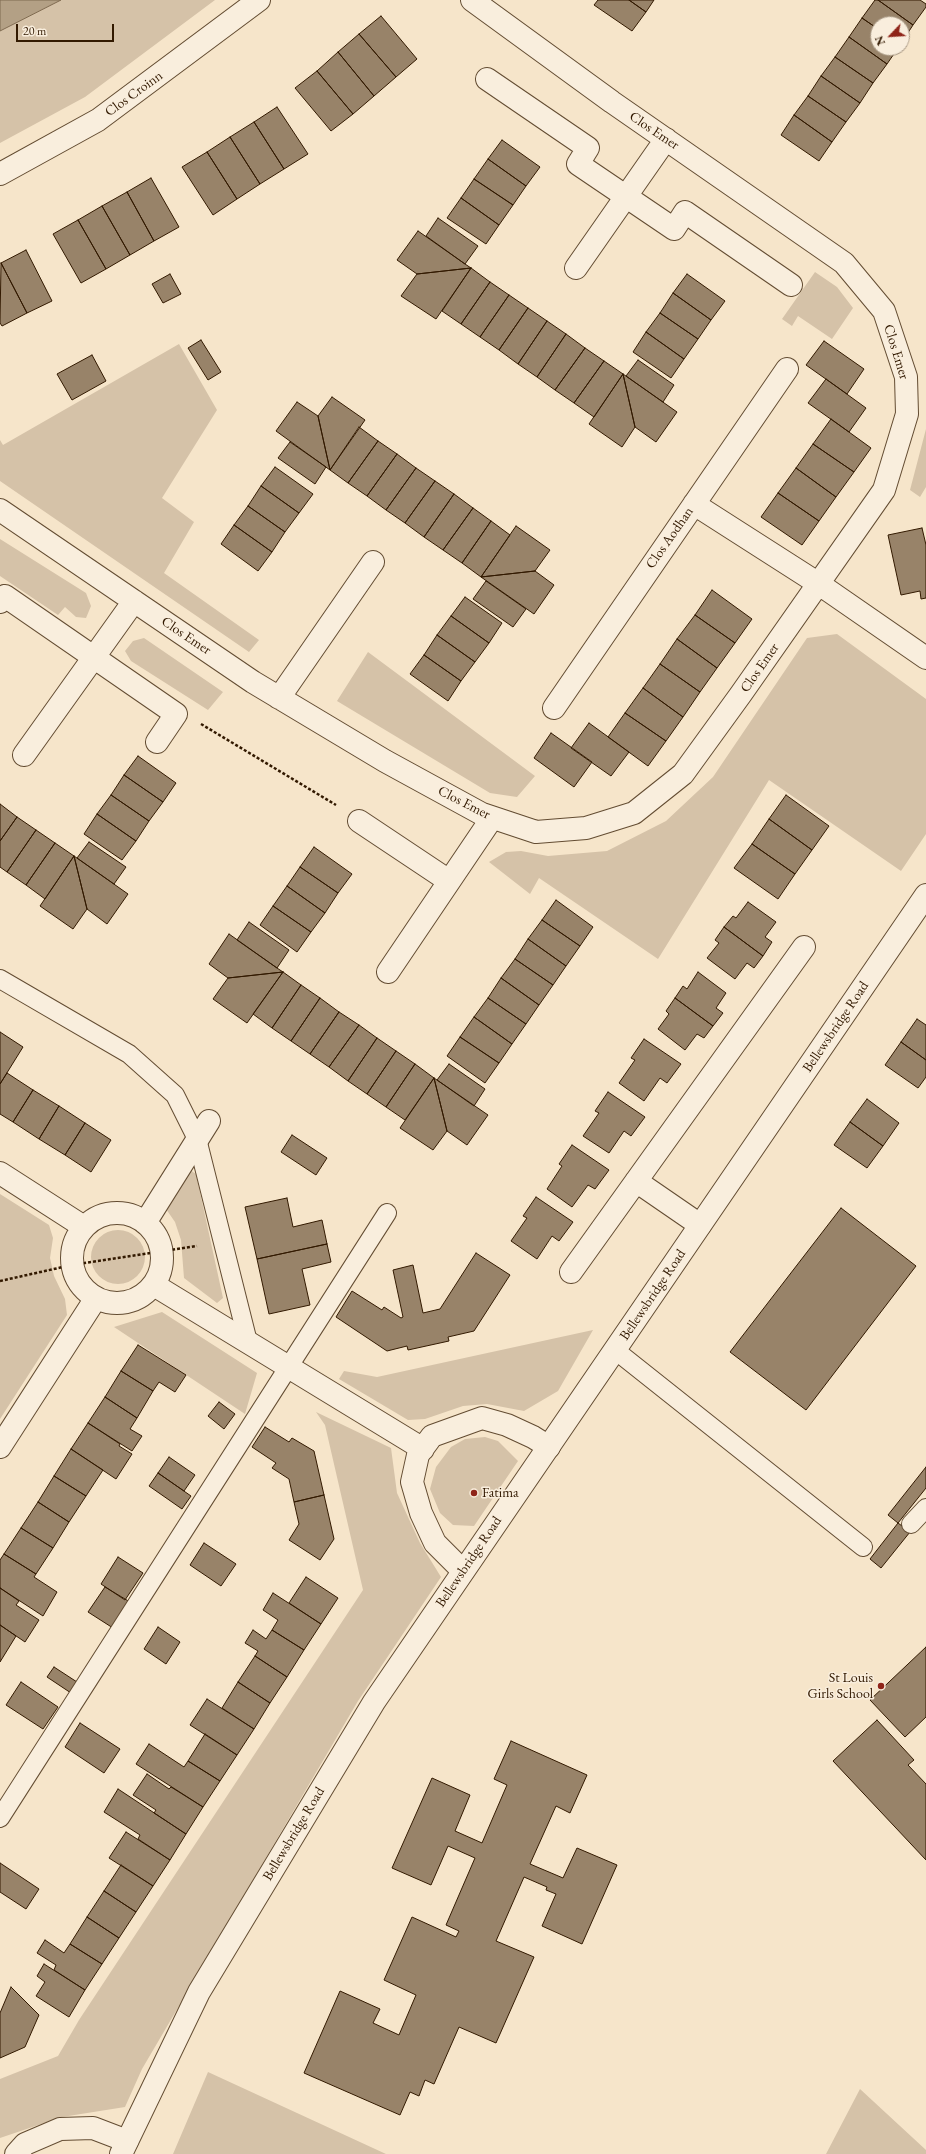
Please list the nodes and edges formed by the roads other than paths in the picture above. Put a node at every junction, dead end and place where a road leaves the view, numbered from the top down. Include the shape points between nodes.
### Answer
1 (259, 0) edge
2 (472, 0) edge
3 (487, 79) dead end
4 (666, 139) junction
5 (0, 174) edge
6 (626, 196) junction
7 (576, 268) dead end
8 (791, 285) dead end
9 (787, 369) dead end
10 (694, 504) junction
11 (0, 510) edge
12 (373, 562) dead end
13 (819, 584) junction
14 (134, 601) junction
15 (0, 602) edge
16 (93, 656) junction
17 (926, 658) edge
18 (279, 698) junction
19 (554, 708) dead end
20 (157, 742) dead end
21 (24, 755) dead end
22 (492, 818) junction
23 (359, 821) road end
24 (449, 881) junction
25 (926, 895) edge
26 (804, 947) dead end
27 (388, 972) dead end
28 (0, 979) edge
29 (209, 1121) dead end
30 (197, 1139) junction
31 (0, 1173) edge
32 (636, 1181) junction
33 (387, 1213) dead end
34 (145, 1223) junction
35 (700, 1225) junction
36 (84, 1227) junction
37 (571, 1272) dead end
38 (154, 1285) junction
39 (96, 1298) junction
40 (248, 1342) junction
41 (615, 1350) junction
42 (289, 1367) junction
43 (549, 1447) junction
44 (0, 1448) edge
45 (423, 1449) junction
46 (926, 1508) edge
47 (911, 1524) dead end
48 (863, 1547) dead end
49 (463, 1571) junction
50 (0, 1818) edge
51 (124, 2147) edge
52 (16, 2154) edge

1 - 5 street, Clos Croinn via 98,120
2 - 4 street, Clos Emer
3 - 6 street via 588,148 578,164
4 - 6 street
4 - 13 street, Clos Emer via 844,263 884,311 906,377 907,414 884,490
6 - 7 street
6 - 8 street via 674,229 685,212
9 - 10 street, Clos Aodhan
10 - 13 street
10 - 19 street, Clos Aodhan
11 - 14 street, Clos Emer
12 - 18 street
13 - 17 street
13 - 22 street, Clos Emer via 683,774 634,813 586,828 536,832
14 - 16 street
14 - 18 street, Clos Emer
15 - 16 street via 5,596
16 - 20 street via 176,714
16 - 21 street
18 - 22 street, Clos Emer via 385,761
22 - 24 street
23 - 24 street
24 - 27 street
25 - 35 street, Bellewsbridge Road
26 - 32 street
28 - 30 lane via 129,1054 175,1095
29 - 30 street
30 - 34 street
30 - 40 lane
31 - 36 street
32 - 35 street
32 - 37 street
33 - 42 lane
34 - 36 street via 131,1215 114,1213 98,1217
34 - 38 street via 156,1235 162,1252 161,1269
35 - 41 street, Bellewsbridge Road
36 - 39 street via 74,1245 72,1265 80,1284
38 - 39 street via 142,1296 127,1302 111,1303
38 - 40 street
39 - 44 street
40 - 42 street
41 - 43 street, Bellewsbridge Road
41 - 48 lane
42 - 45 street
42 - 50 lane
43 - 45 street via 507,1425 482,1418 432,1436
43 - 49 street, Bellewsbridge Road
45 - 49 street via 418,1455 412,1482 421,1513 435,1543
46 - 47 lane
49 - 51 street, Bellewsbridge Road via 374,1702 199,1992
51 - 52 street via 92,2128 60,2129 25,2144

